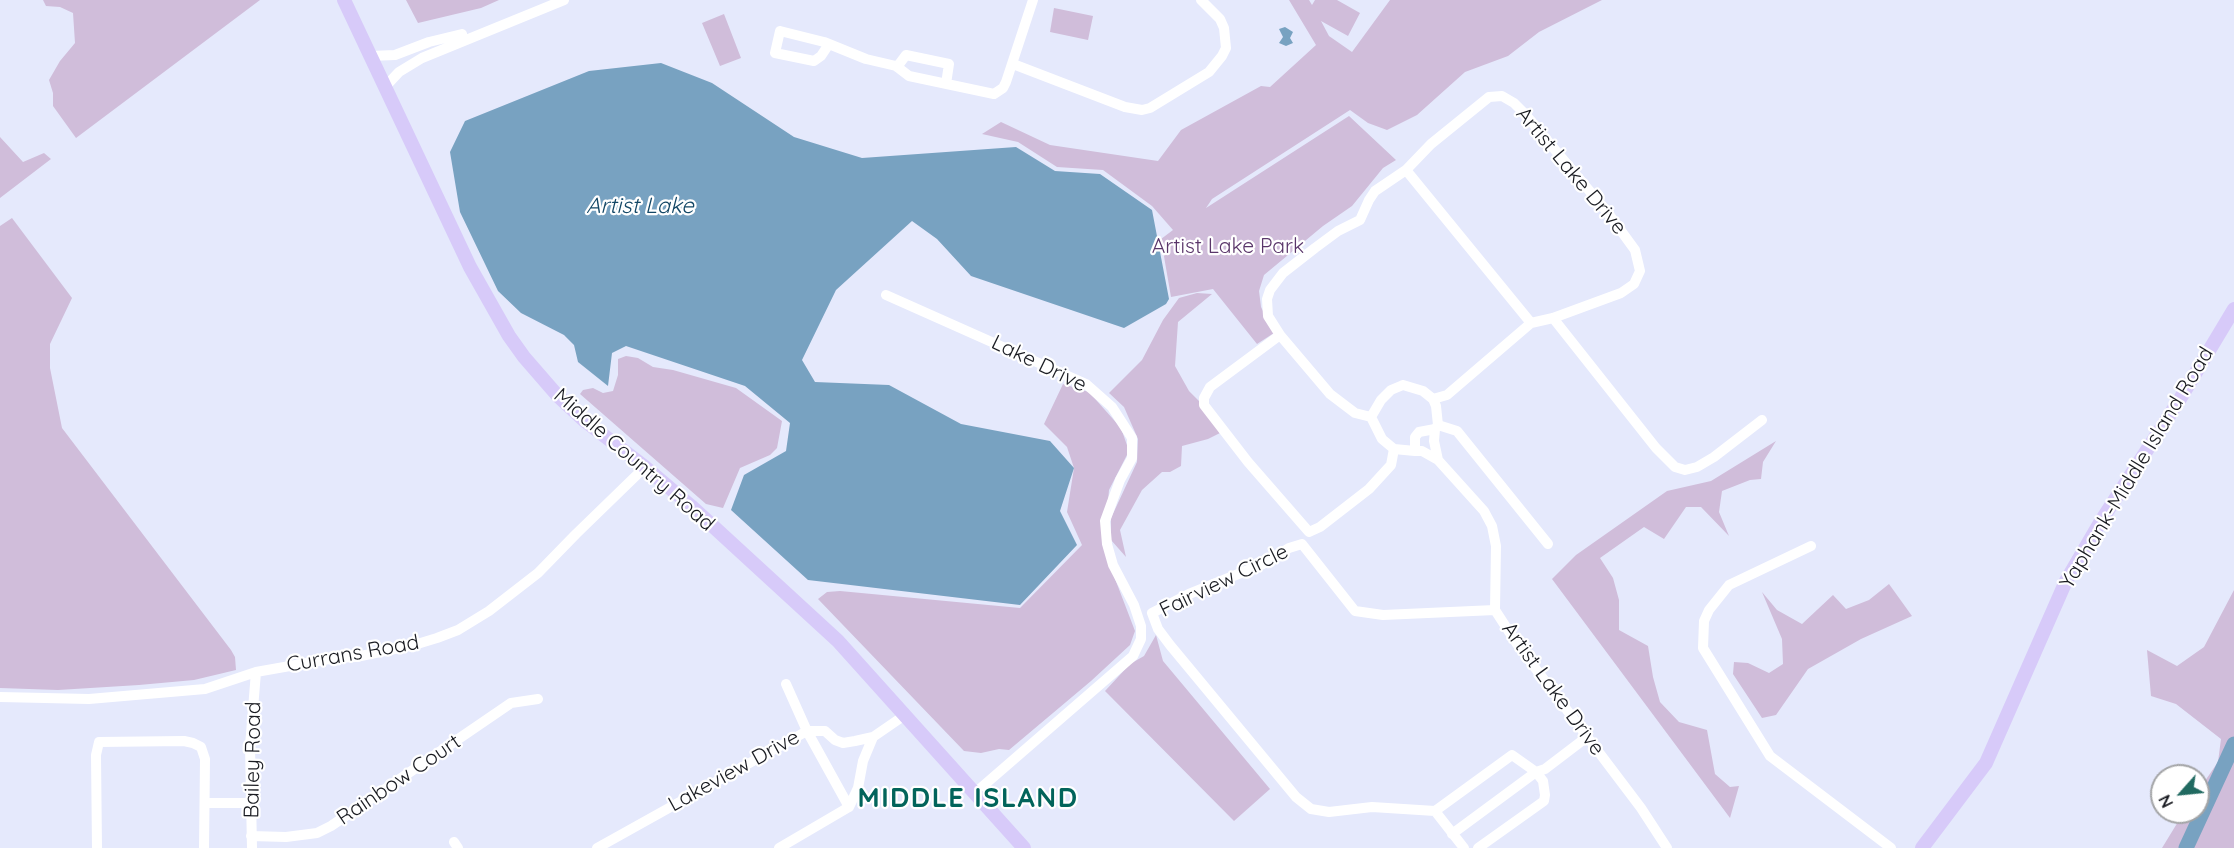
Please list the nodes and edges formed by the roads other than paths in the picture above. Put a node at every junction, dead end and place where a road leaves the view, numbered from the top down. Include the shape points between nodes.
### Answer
1 (344, 0) edge
2 (564, 0) edge
3 (1033, 0) edge
4 (1201, 0) edge
5 (497, 26) junction
6 (830, 44) junction
7 (410, 50) junction
8 (370, 56) junction
9 (415, 61) junction
10 (1013, 64) junction
11 (897, 67) junction
12 (946, 84) junction
13 (385, 87) junction
14 (1406, 170) junction
15 (886, 295) dead end
16 (2234, 309) edge
17 (1552, 318) junction
18 (1531, 323) junction
19 (1280, 334) junction
20 (1433, 399) junction
21 (1371, 417) junction
22 (1762, 420) dead end
23 (1436, 427) junction
24 (1394, 449) junction
25 (1415, 451) junction
26 (1438, 460) junction
27 (645, 467) junction
28 (1548, 544) dead end
29 (1811, 546) dead end
30 (1495, 610) junction
31 (256, 672) junction
32 (786, 684) dead end
33 (0, 697) edge
34 (538, 699) dead end
35 (905, 715) junction
36 (807, 731) junction
37 (873, 737) junction
38 (1587, 737) junction
39 (1536, 772) junction
40 (975, 793) junction
41 (205, 803) junction
42 (251, 803) junction
43 (849, 807) junction
44 (1435, 811) junction
45 (1452, 834) junction
46 (252, 842) edge
47 (97, 848) edge
48 (204, 848) edge
49 (597, 848) edge
50 (779, 848) edge
51 (1024, 848) edge
52 (1464, 848) edge
53 (1478, 848) edge
54 (1667, 848) edge
55 (1891, 848) edge
56 (1922, 848) edge

1 - 8 main road, Middle Country Road
2 - 5 street
3 - 10 street
4 - 10 street via 1220,19 1226,48 1209,72 1150,108 1125,107
5 - 7 street
5 - 9 street
6 - 6 street via 814,61 775,52 780,31
6 - 11 street
7 - 8 street
7 - 9 street
8 - 13 main road, Middle Country Road
9 - 13 street
10 - 12 street via 1006,82 994,94
11 - 12 street via 909,76
11 - 12 street via 906,55 949,64
13 - 27 main road, Middle Country Road via 470,267 509,336 557,395
14 - 17 street, Artist Lake Drive via 1431,144 1489,97 1502,96 1514,102 1625,235 1635,250 1640,271 1634,284 1621,293
14 - 18 street
14 - 19 street, Artist Lake Drive via 1375,191 1360,220 1338,231 1275,281 1267,298 1268,316
15 - 40 street, Lake Drive via 1086,384 1112,407 1132,438 1132,458 1105,521 1113,565 1134,605 1141,639 1133,656
16 - 56 main road, Yaphank-Middle Island Road via 2066,581 1986,763
17 - 18 street, Artist Lake Drive
17 - 22 street via 1675,467 1697,467
18 - 20 street, Artist Lake Drive via 1447,395
19 - 21 street, Artist Lake Drive via 1330,394 1355,413
19 - 24 street via 1210,387 1204,405 1309,532 1369,489 1390,465
20 - 21 street via 1423,391 1403,385 1391,390
20 - 23 street
21 - 24 street via 1382,439
23 - 25 street via 1419,432
23 - 26 street
23 - 28 street via 1457,431
24 - 25 street, Artist Lake Drive
25 - 26 street, Artist Lake Drive
26 - 30 street, Artist Lake Drive via 1492,526 1496,546
27 - 31 street, Currans Road via 538,573 458,630 414,645
27 - 35 main road, Middle Country Road via 816,619
29 - 55 street via 1728,585 1704,621 1703,648 1770,756
30 - 38 street, Artist Lake Drive
30 - 44 street, Fairview Circle via 1383,615 1354,611 1302,544 1152,613 1177,654 1311,809
31 - 33 street, Currans Road via 205,689 89,699
31 - 42 street, Bailey Road via 250,746
32 - 36 street
34 - 46 street, Rainbow Court via 511,703 317,833
35 - 37 street, Lakeview Drive
35 - 40 main road, Middle Country Road
36 - 37 street, Lakeview Drive via 825,731 843,743
36 - 43 street
36 - 49 street, Lakeview Drive
37 - 43 street
38 - 39 street
38 - 54 street, Artist Lake Drive
39 - 44 street via 1512,754
39 - 45 street
39 - 53 street via 1544,787 1544,801
40 - 51 main road, Middle Country Road
41 - 42 street
41 - 47 street via 205,759 201,747 193,742 99,742
41 - 48 street
42 - 46 street, Bailey Road
43 - 50 street
44 - 45 street
45 - 52 street

